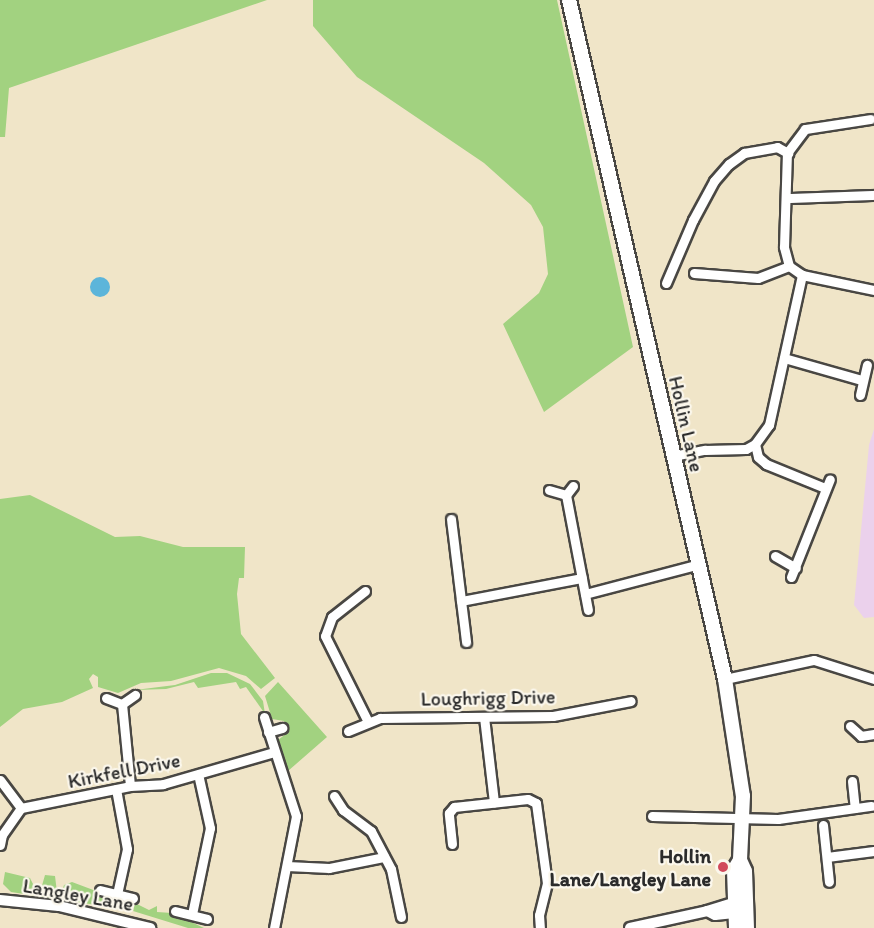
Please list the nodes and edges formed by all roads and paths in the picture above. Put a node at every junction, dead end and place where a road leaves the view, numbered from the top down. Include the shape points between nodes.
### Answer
1 (569, 0) edge
2 (870, 119) dead end
3 (788, 153) junction
4 (874, 195) edge
5 (788, 198) junction
6 (789, 266) junction
7 (694, 273) dead end
8 (802, 275) junction
9 (666, 283) dead end
10 (874, 290) edge
11 (784, 358) junction
12 (867, 365) dead end
13 (862, 380) junction
14 (860, 395) dead end
15 (755, 444) junction
16 (673, 456) junction
17 (573, 486) dead end
18 (549, 490) dead end
19 (566, 495) junction
20 (451, 519) dead end
21 (775, 556) dead end
22 (699, 564) junction
23 (796, 568) junction
24 (791, 577) dead end
25 (582, 578) junction
26 (365, 591) dead end
27 (585, 594) junction
28 (461, 601) junction
29 (588, 610) dead end
30 (466, 642) dead end
31 (725, 679) junction
32 (874, 679) edge
33 (135, 695) dead end
34 (106, 698) dead end
35 (631, 701) dead end
36 (122, 704) junction
37 (264, 717) dead end
38 (484, 717) junction
39 (367, 720) junction
40 (850, 726) dead end
41 (282, 728) dead end
42 (348, 730) dead end
43 (268, 732) junction
44 (874, 734) edge
45 (274, 752) junction
46 (198, 774) junction
47 (0, 780) edge
48 (852, 781) dead end
49 (130, 786) junction
50 (116, 789) junction
51 (334, 796) dead end
52 (494, 802) junction
53 (871, 806) dead end
54 (21, 808) junction
55 (855, 808) junction
56 (652, 816) dead end
57 (743, 817) junction
58 (822, 825) dead end
59 (452, 844) dead end
60 (0, 845) edge
61 (874, 851) edge
62 (384, 857) junction
63 (827, 857) junction
64 (287, 866) junction
65 (829, 882) dead end
66 (100, 890) dead end
67 (117, 894) junction
68 (133, 898) dead end
69 (0, 900) edge
70 (737, 908) junction
71 (176, 910) dead end
72 (192, 914) junction
73 (105, 916) junction
74 (401, 917) dead end
75 (207, 919) dead end
76 (103, 928) edge
77 (150, 928) edge
78 (274, 928) edge
79 (540, 928) edge
80 (630, 928) edge
81 (736, 928) edge
82 (747, 928) edge

1 - 16 main road, Hollin Lane
2 - 3 street via 843,117 805,129
3 - 5 street
3 - 9 street via 777,147 744,153 714,181
4 - 5 street
5 - 6 street via 784,247
6 - 7 street via 758,278
6 - 8 street
8 - 10 street
8 - 11 street
11 - 13 street
11 - 15 street via 772,417
12 - 13 street
13 - 14 street
15 - 16 street via 746,449
15 - 23 street via 758,457 766,464 827,484
16 - 22 main road, Hollin Lane
17 - 19 street
18 - 19 street
19 - 25 street
20 - 28 street
21 - 23 street
22 - 27 street
22 - 31 main road, Hollin Lane
23 - 24 street
25 - 27 street
25 - 28 street
26 - 39 street via 332,617 325,636
27 - 29 street
28 - 30 street
31 - 32 street via 814,660
31 - 57 main road, Hollin Lane
33 - 36 street
34 - 36 street
35 - 38 street, Loughrigg Drive via 553,716
36 - 49 street
37 - 43 street
38 - 39 street, Loughrigg Drive
38 - 52 street
39 - 42 street, Loughrigg Drive
40 - 44 street via 861,736
41 - 43 street
43 - 45 street
45 - 46 street, Kirkfell Drive
45 - 64 street via 296,816
46 - 49 street, Kirkfell Drive via 146,787
46 - 72 street via 210,828
47 - 54 street
48 - 55 street
49 - 50 street, Kirkfell Drive
50 - 54 street, Kirkfell Drive
50 - 67 street via 127,849
51 - 62 street via 343,810 371,831
52 - 59 street via 452,809
52 - 79 street via 528,799 538,806 547,883
53 - 55 street
54 - 60 street via 2,835
55 - 57 street via 778,819
56 - 57 street
57 - 70 main road, Hollin Lane via 740,860 734,870
58 - 63 street
61 - 63 street
62 - 64 street via 329,868
62 - 74 street via 391,869
63 - 65 street
64 - 78 street
66 - 67 street
67 - 68 street
69 - 73 street, Langley Lane
70 - 80 street
70 - 81 main road, Hollin Lane
70 - 82 main road, Hollin Lane
71 - 72 street
72 - 75 street
73 - 76 street
73 - 77 street, Langley Lane

